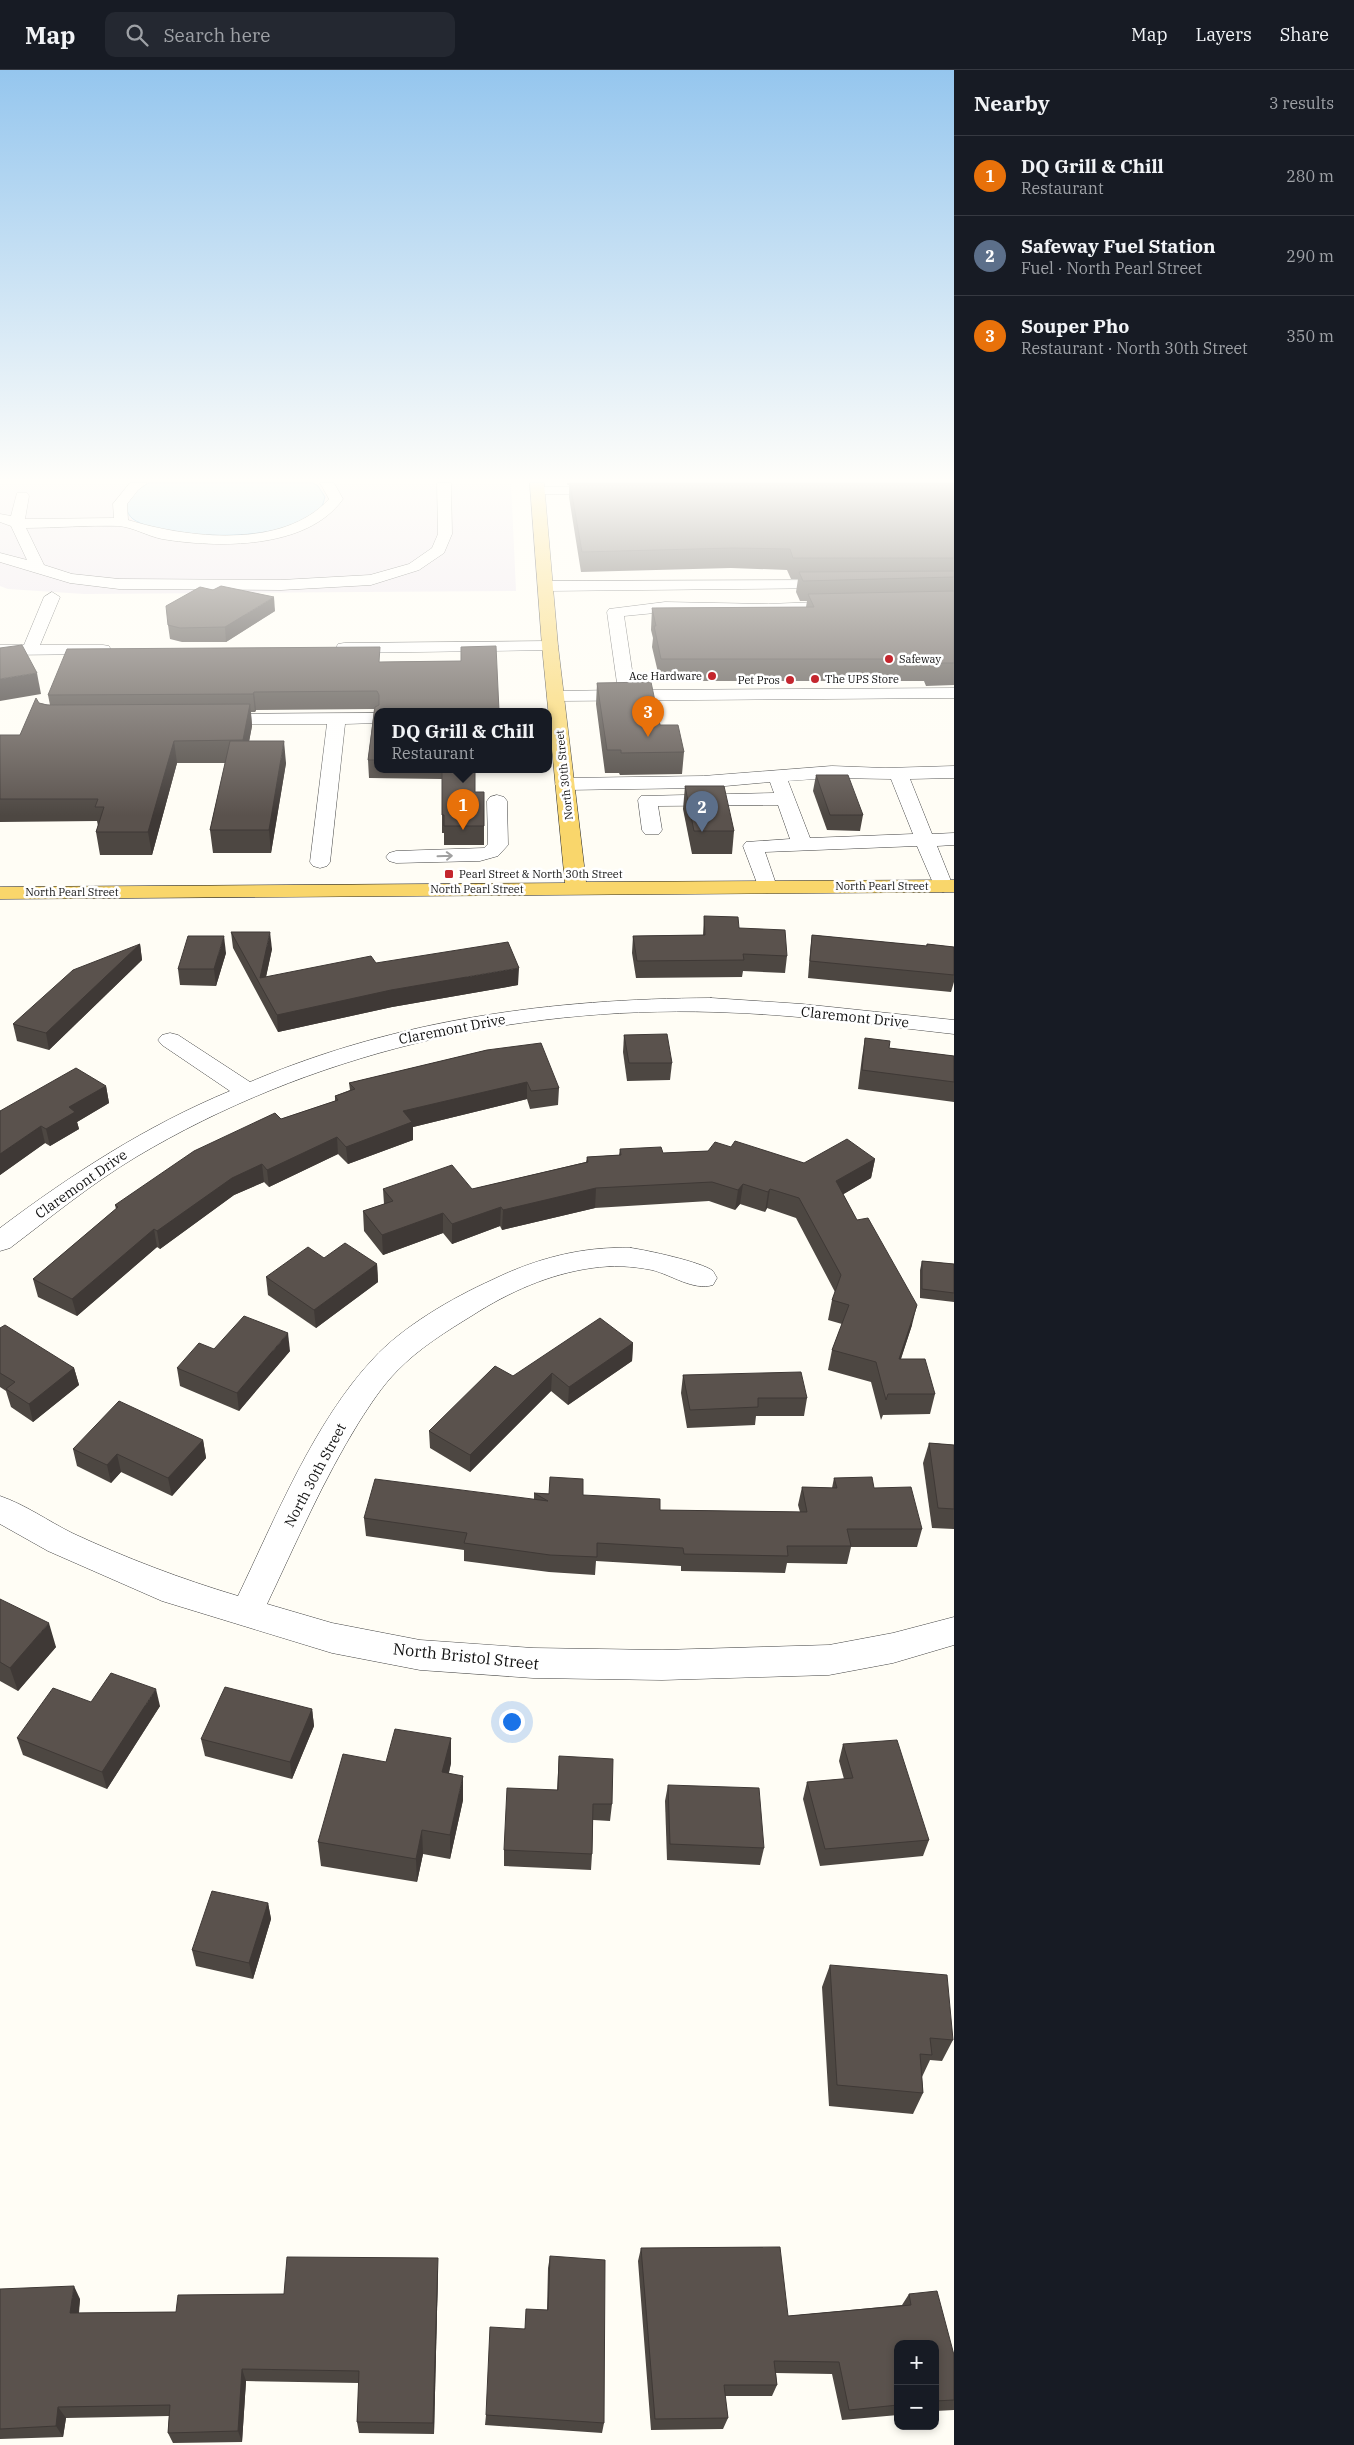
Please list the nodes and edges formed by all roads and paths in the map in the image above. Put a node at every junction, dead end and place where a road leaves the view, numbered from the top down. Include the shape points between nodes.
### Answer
1 (547, 594) edge
2 (52, 597) dead end
3 (859, 606) edge
4 (550, 646) junction
5 (328, 648) edge
6 (116, 649) edge
7 (0, 650) edge
8 (30, 650) junction
9 (954, 693) edge
10 (627, 695) junction
11 (556, 696) junction
12 (553, 717) edge
13 (337, 718) junction
14 (374, 718) edge
15 (199, 719) edge
16 (954, 772) edge
17 (898, 774) junction
18 (777, 778) junction
19 (565, 784) junction
20 (705, 791) junction
21 (784, 799) junction
22 (497, 801) dead end
23 (652, 830) dead end
24 (954, 839) edge
25 (924, 840) junction
26 (802, 844) junction
27 (396, 857) dead end
28 (320, 862) dead end
29 (948, 886) edge
30 (766, 887) junction
31 (576, 888) junction
32 (0, 893) edge
33 (954, 1027) edge
34 (170, 1040) dead end
35 (247, 1091) junction
36 (0, 1242) edge
37 (703, 1278) dead end
38 (0, 1509) edge
39 (247, 1612) junction
40 (954, 1631) edge

1 - 4 main road, North 30th Street
2 - 8 street
3 - 10 street via 768,609 665,607 615,612
4 - 5 street
4 - 11 main road, North 30th Street
6 - 8 street
7 - 8 street
9 - 10 street
10 - 11 street
11 - 12 main road, North 30th Street
12 - 19 main road, North 30th Street
13 - 14 street
13 - 15 street
13 - 28 street
16 - 17 street
17 - 18 street via 832,772
17 - 25 street
18 - 20 street
18 - 21 street
19 - 20 street
19 - 31 main road, North 30th Street
20 - 21 street
20 - 23 street via 648,800
21 - 26 street
27 -> 22 street via 491,852 498,846
24 - 25 street
25 - 26 street
25 - 29 street
26 - 30 street via 753,846
29 - 30 main road, North Pearl Street
30 - 31 main road, North Pearl Street
31 - 32 main road, North Pearl Street
33 - 35 street, Claremont Drive via 712,1005 577,1010 467,1024 361,1048
34 - 35 street
35 - 36 street, Claremont Drive via 144,1142 90,1175
37 - 39 street, North 30th Street via 660,1262 630,1258 598,1258 563,1264 486,1294 405,1347 378,1371 322,1455
38 - 39 street, North Bristol Street via 60,1542 174,1592
39 - 40 street, North Bristol Street via 332,1638 420,1655 533,1664 662,1665 829,1660 893,1648

